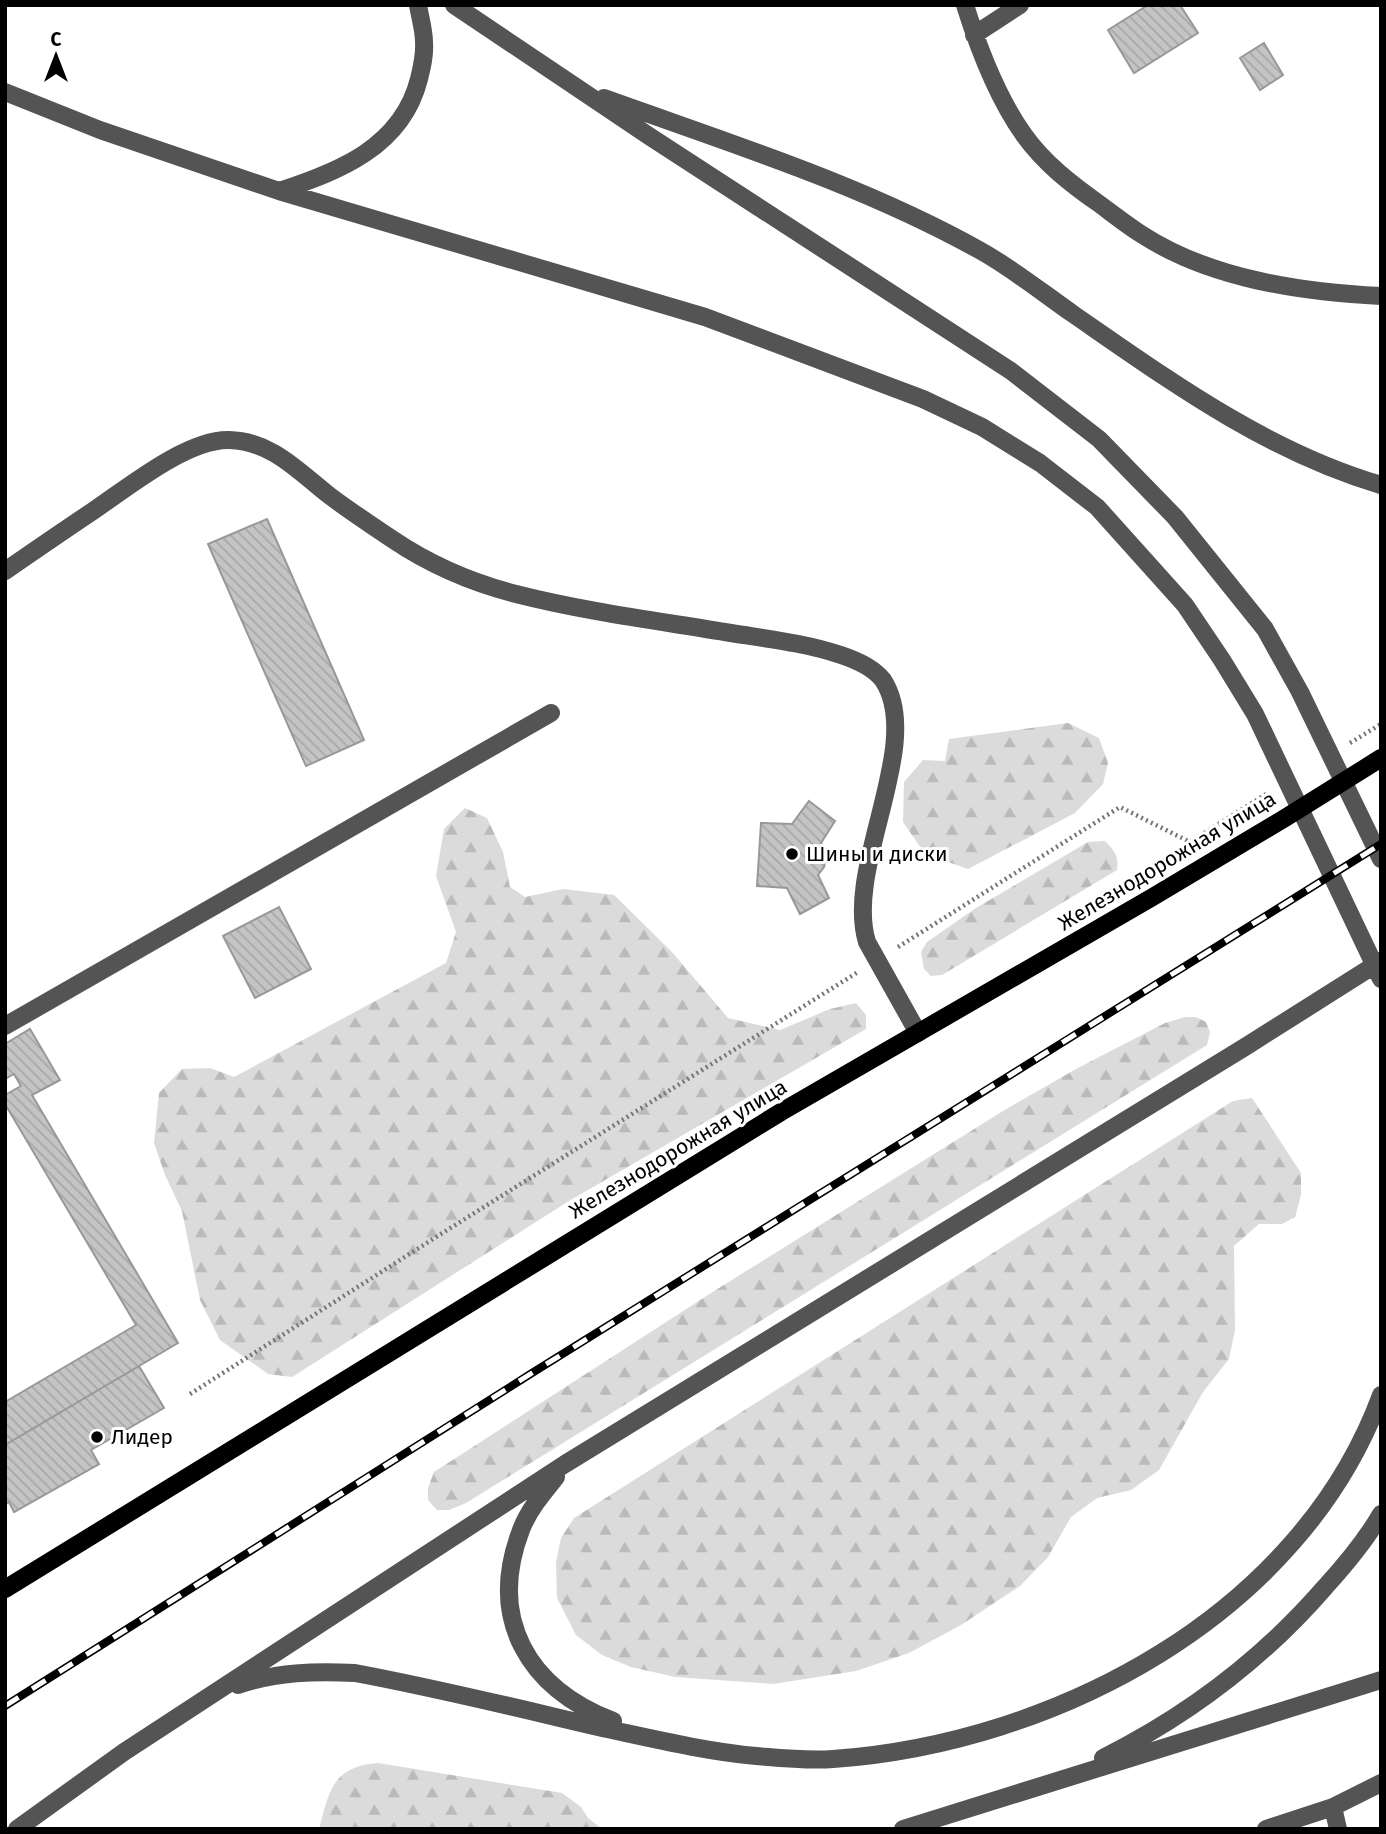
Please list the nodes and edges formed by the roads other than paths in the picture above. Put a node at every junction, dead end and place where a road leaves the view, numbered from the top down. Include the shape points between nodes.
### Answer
1 (418, 5) edge
2 (454, 5) edge
3 (965, 5) edge
4 (1020, 5) edge
5 (974, 35) junction
6 (578, 89) junction
7 (5, 92) edge
8 (279, 191) junction
9 (1381, 296) edge
10 (1381, 485) edge
11 (5, 571) edge
12 (551, 713) dead end
13 (1381, 758) edge
14 (1381, 859) edge
15 (1381, 961) edge
16 (1381, 979) edge
17 (5, 1026) edge
18 (918, 1033) junction
19 (1381, 1395) edge
20 (565, 1464) junction
21 (1381, 1514) edge
22 (5, 1589) edge
23 (1381, 1680) edge
24 (200, 1702) junction
25 (668, 1742) junction
26 (1057, 1782) junction
27 (1381, 1783) edge
28 (1332, 1807) junction
29 (17, 1829) edge
30 (903, 1829) edge
31 (1266, 1829) edge
32 (1338, 1829) edge

1 - 8 street via 425,43 423,60 416,92 399,122 377,146 348,165
2 - 6 street
3 - 5 street
4 - 5 street
5 - 9 street via 1024,134 1048,163 1143,235 1192,260 1243,277 1340,294
6 - 10 street via 886,203 983,252 1187,393 1288,450
6 - 14 street via 1011,371 1099,439 1175,517 1265,629
7 - 8 street
8 - 16 street via 705,317 911,394 982,427 1040,463 1097,507 1185,606 1222,660 1255,714
11 - 18 street via 153,470 191,449 227,440 254,444 285,458 396,541 453,573 575,608 804,645 862,663 880,677 896,712 895,739 862,909 863,928
12 - 17 street
13 - 18 main road, Железнодорожная улица
15 - 20 street
18 - 22 main road, Железнодорожная улица via 781,1112
19 - 25 street via 1348,1466 1313,1520 1271,1564 1192,1632 1099,1688 989,1731 888,1752 830,1759 754,1756
20 - 24 street
20 - 25 street via 522,1528 512,1558 512,1623 524,1653 551,1684 589,1712
21 - 26 street via 1307,1609 1256,1658 1203,1700 1142,1739
23 - 26 street
24 - 25 street via 258,1678 321,1671 355,1674
24 - 29 street
26 - 30 street
27 - 28 street
28 - 31 street
28 - 32 street

